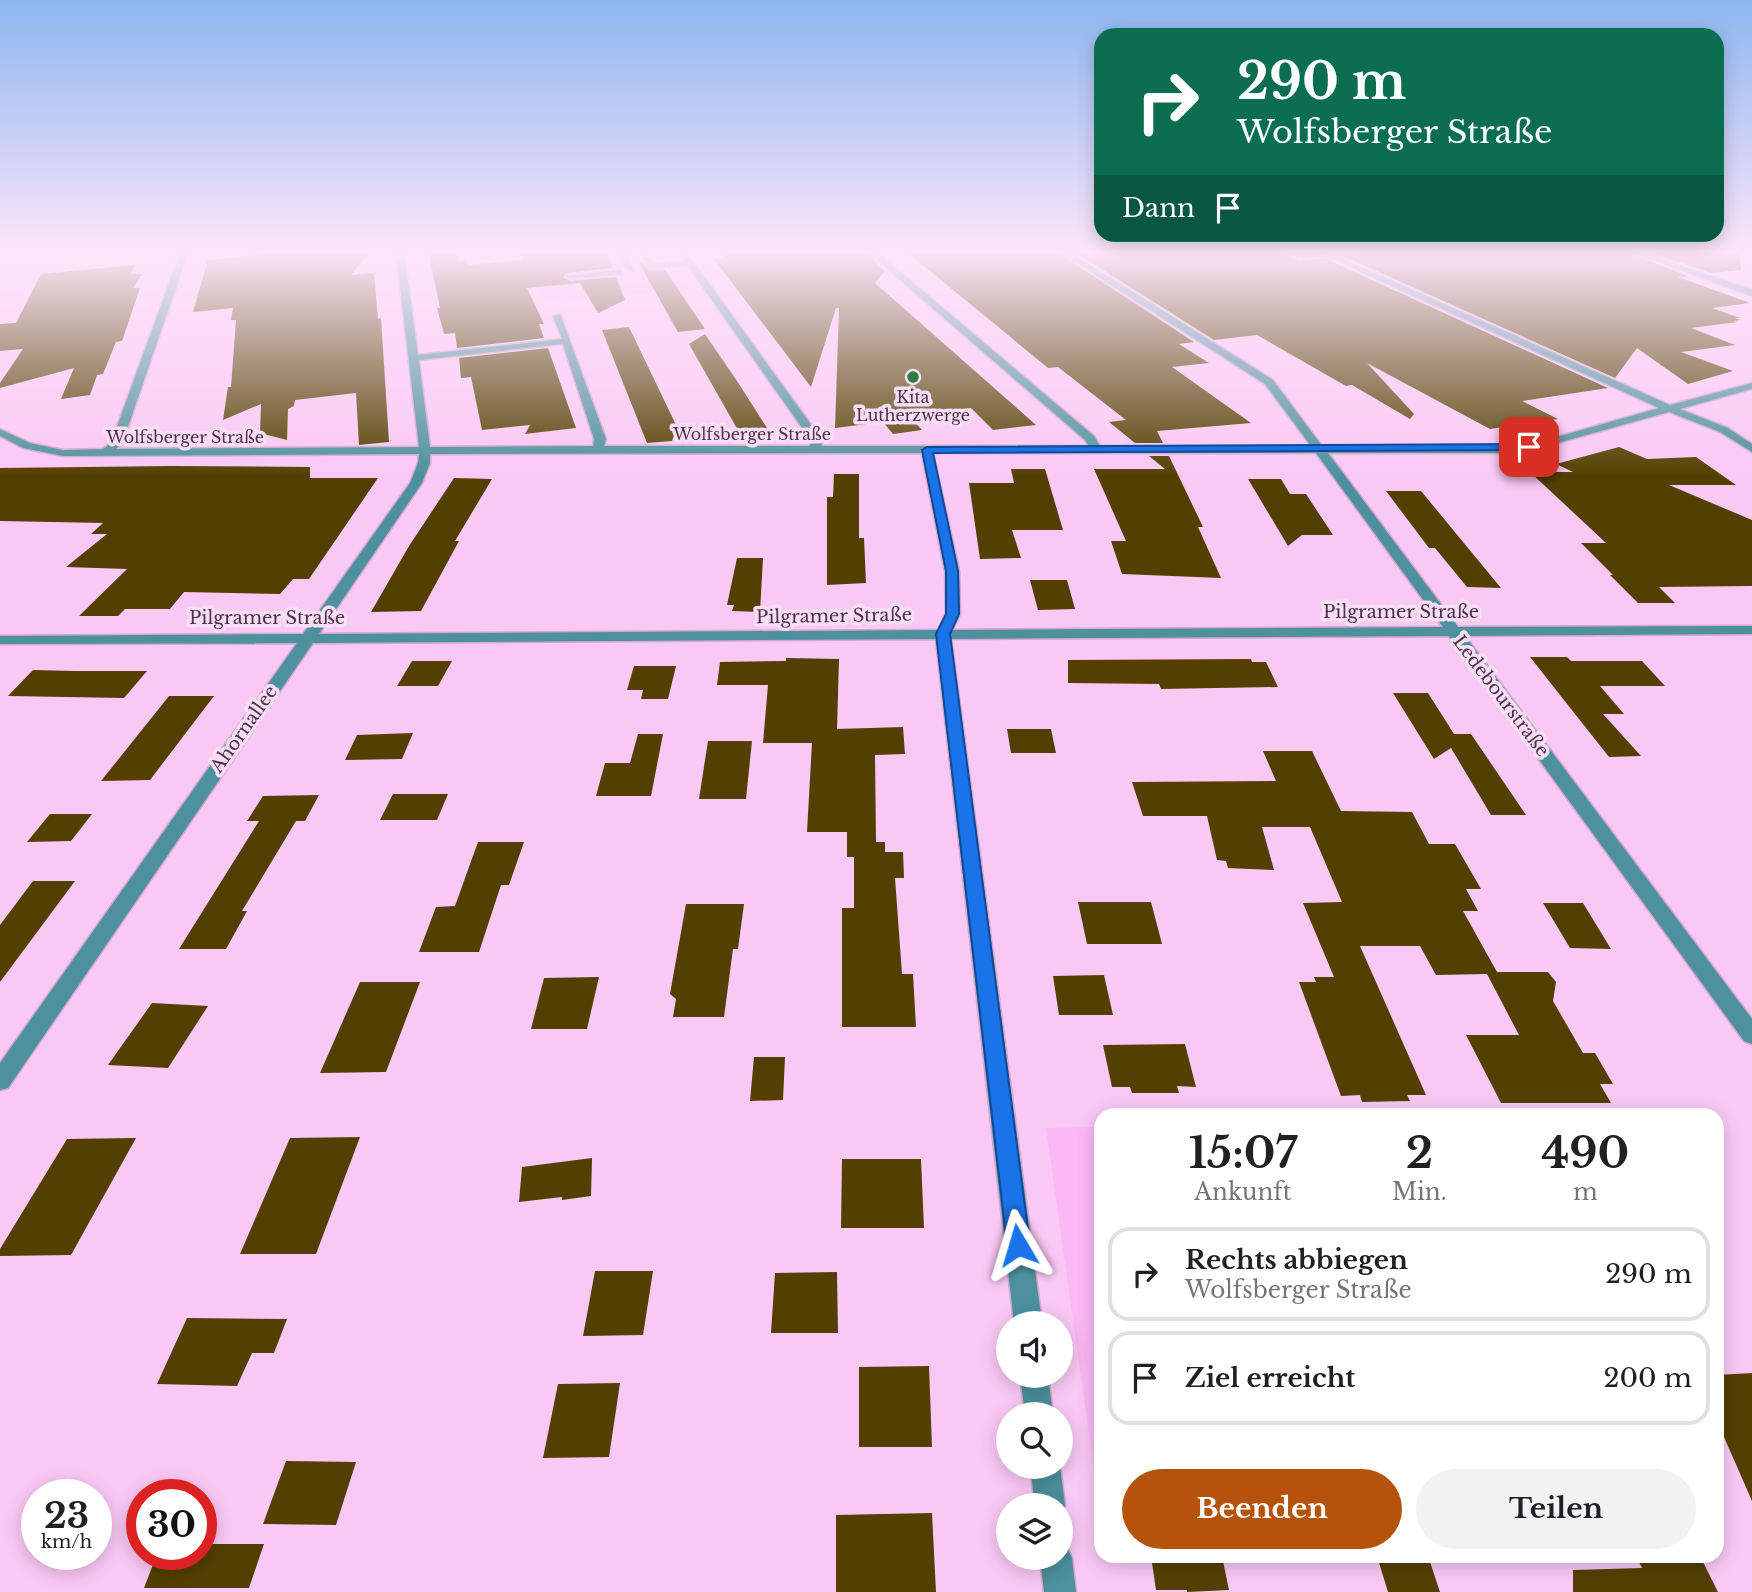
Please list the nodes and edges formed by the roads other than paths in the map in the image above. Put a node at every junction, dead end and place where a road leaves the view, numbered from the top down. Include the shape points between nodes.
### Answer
1 (158, 327) edge
2 (410, 327) edge
3 (562, 327) edge
4 (737, 327) edge
5 (960, 327) edge
6 (1182, 327) edge
7 (1489, 327) edge
8 (567, 341) junction
9 (414, 358) junction
10 (1752, 386) edge
11 (1671, 409) junction
12 (0, 432) edge
13 (597, 449) junction
14 (816, 449) junction
15 (1096, 449) junction
16 (1318, 449) junction
17 (1752, 449) edge
18 (425, 450) junction
19 (927, 450) junction
20 (105, 453) junction
21 (1752, 630) edge
22 (1452, 631) junction
23 (943, 634) junction
24 (307, 636) junction
25 (0, 640) edge
26 (1752, 1035) edge
27 (0, 1081) edge
28 (1027, 1311) edge
29 (1057, 1570) edge
30 (1060, 1592) edge

1 - 20 street via 116,444
2 - 9 street, Ahornallee
3 - 8 street
4 - 14 street via 816,439
5 - 15 street via 1090,438
6 - 16 street, Ledebourstraße via 1269,382
7 - 11 street
8 - 9 street
8 - 13 street via 600,439
9 - 18 street, Ahornallee
10 - 11 street, Wolfsberger Straße
11 - 16 street, Wolfsberger Straße via 1529,447
11 - 17 street via 1724,430
12 - 20 street, Wolfsberger Straße via 43,450
13 - 14 street, Wolfsberger Straße
13 - 18 street, Wolfsberger Straße
14 - 19 street, Wolfsberger Straße
15 - 16 street, Wolfsberger Straße
15 - 19 street, Wolfsberger Straße
16 - 22 street, Ledebourstraße
18 - 20 street, Wolfsberger Straße
18 - 24 street, Ahornallee via 415,483
19 - 23 street via 952,571 953,614
21 - 22 street, Pilgramer Straße
22 - 23 street, Pilgramer Straße
22 - 26 street, Ledebourstraße
23 - 24 street, Pilgramer Straße
23 - 28 street
24 - 25 street, Pilgramer Straße
24 - 27 street, Ahornallee
29 - 30 street

